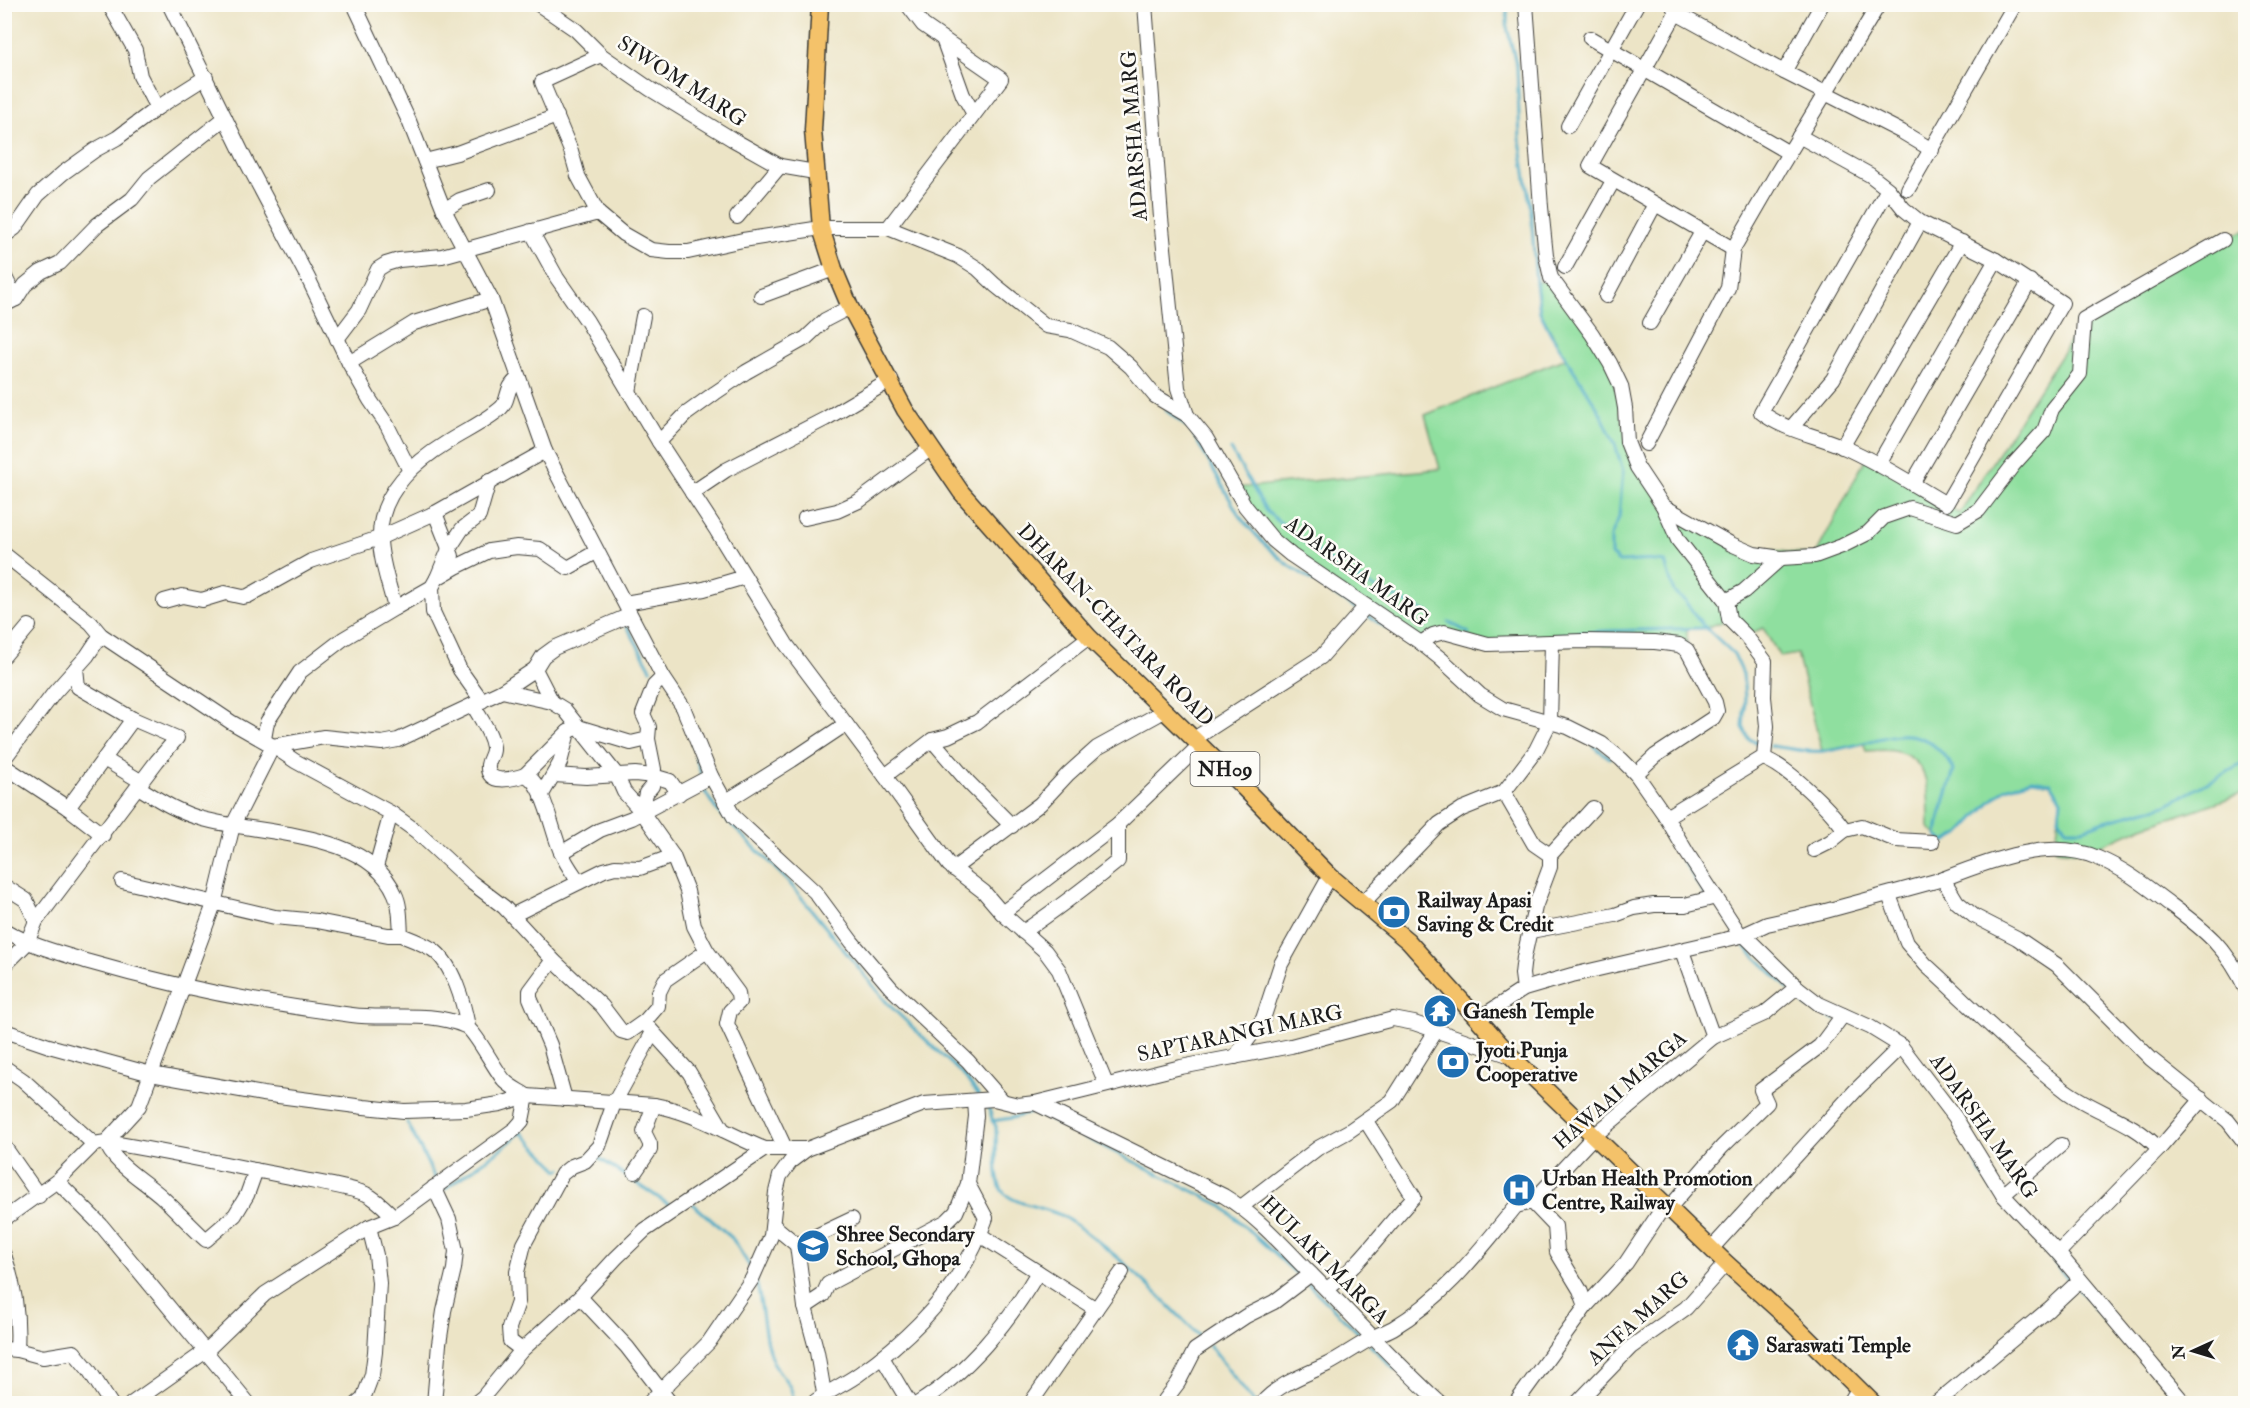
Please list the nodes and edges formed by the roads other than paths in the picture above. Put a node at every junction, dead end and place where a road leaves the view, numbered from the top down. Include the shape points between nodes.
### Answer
1 (109, 4) edge
2 (169, 4) edge
3 (354, 4) edge
4 (537, 4) edge
5 (820, 4) edge
6 (907, 4) edge
7 (1145, 4) edge
8 (1526, 4) edge
9 (1637, 4) edge
10 (1822, 4) edge
11 (1879, 4) edge
12 (2012, 6) edge
13 (1674, 9) edge
14 (1590, 38) dead end
15 (943, 39) junction
16 (1612, 50) junction
17 (602, 55) junction
18 (1645, 69) junction
19 (1784, 72) junction
20 (206, 77) junction
21 (1826, 93) junction
22 (157, 108) junction
23 (974, 114) junction
24 (557, 116) junction
25 (225, 117) junction
26 (1568, 126) dead end
27 (1799, 136) junction
28 (1932, 150) junction
29 (1789, 153) junction
30 (425, 160) junction
31 (780, 166) junction
32 (815, 172) junction
33 (1613, 181) junction
34 (1888, 189) junction
35 (1908, 189) dead end
36 (489, 190) dead end
37 (1655, 204) junction
38 (444, 210) junction
39 (598, 213) junction
40 (737, 217) dead end
41 (1920, 222) junction
42 (821, 228) junction
43 (888, 228) junction
44 (531, 231) junction
45 (1702, 232) junction
46 (4, 236) edge
47 (2223, 240) dead end
48 (1962, 242) junction
49 (465, 249) junction
50 (1734, 249) junction
51 (1995, 260) junction
52 (1565, 267) dead end
53 (834, 269) junction
54 (4, 275) edge
55 (2030, 281) junction
56 (761, 296) dead end
57 (1606, 296) dead end
58 (490, 299) junction
59 (10, 302) edge
60 (850, 307) junction
61 (643, 316) dead end
62 (1650, 322) dead end
63 (337, 339) junction
64 (349, 363) junction
65 (519, 378) junction
66 (891, 380) junction
67 (629, 392) junction
68 (1187, 415) junction
69 (1792, 427) junction
70 (659, 442) junction
71 (1646, 444) dead end
72 (1842, 447) junction
73 (930, 449) junction
74 (545, 451) junction
75 (1878, 465) junction
76 (409, 469) junction
77 (489, 481) junction
78 (1912, 484) junction
79 (692, 493) junction
80 (1663, 506) junction
81 (435, 513) junction
82 (805, 518) dead end
83 (379, 538) junction
84 (449, 549) junction
85 (596, 552) junction
86 (4, 554) edge
87 (1781, 558) junction
88 (456, 567) junction
89 (745, 577) junction
90 (435, 582) junction
91 (164, 601) dead end
92 (1726, 601) junction
93 (1366, 606) junction
94 (395, 608) junction
95 (627, 609) junction
96 (29, 626) dead end
97 (101, 635) junction
98 (1089, 637) junction
99 (1552, 642) junction
100 (1421, 643) junction
101 (4, 656) edge
102 (76, 669) junction
103 (535, 669) junction
104 (663, 677) junction
105 (502, 691) junction
106 (552, 702) junction
107 (477, 703) junction
108 (1163, 709) junction
109 (133, 719) junction
110 (1550, 722) junction
111 (846, 724) junction
112 (573, 730) junction
113 (648, 739) junction
114 (932, 740) junction
115 (1197, 742) junction
116 (268, 743) junction
117 (1765, 749) junction
118 (4, 759) edge
119 (104, 759) junction
120 (4, 766) edge
121 (616, 774) junction
122 (1636, 774) junction
123 (525, 775) junction
124 (554, 775) junction
125 (653, 776) junction
126 (711, 776) junction
127 (885, 776) junction
128 (140, 784) junction
129 (1504, 792) junction
130 (679, 794) junction
131 (541, 796) junction
132 (725, 802) junction
133 (68, 808) junction
134 (1593, 808) dead end
135 (642, 812) junction
136 (391, 813) junction
137 (1666, 817) junction
138 (1119, 824) junction
139 (233, 825) junction
140 (1012, 826) junction
141 (1845, 830) junction
142 (103, 834) junction
143 (1932, 842) dead end
144 (1814, 850) dead end
145 (561, 853) junction
146 (1550, 855) junction
147 (673, 856) junction
148 (376, 867) junction
149 (953, 869) junction
150 (1330, 876) junction
151 (1943, 879) junction
152 (122, 881) dead end
153 (579, 882) junction
154 (4, 886) edge
155 (1889, 895) junction
156 (1716, 897) junction
157 (1363, 903) junction
158 (214, 904) junction
159 (1002, 913) junction
160 (513, 915) junction
161 (36, 921) junction
162 (4, 930) edge
163 (1531, 931) junction
164 (1023, 932) junction
165 (401, 934) junction
166 (1742, 935) junction
167 (27, 943) junction
168 (707, 951) junction
169 (1682, 951) junction
170 (553, 960) junction
171 (4, 966) edge
172 (183, 986) junction
173 (1797, 987) junction
174 (1524, 989) junction
175 (2246, 989) edge
176 (1843, 1015) junction
177 (1478, 1019) junction
178 (645, 1021) junction
179 (468, 1027) junction
180 (1436, 1031) junction
181 (4, 1033) edge
182 (652, 1034) junction
183 (1713, 1037) junction
184 (1901, 1046) junction
185 (1511, 1056) junction
186 (1235, 1057) junction
187 (4, 1067) edge
188 (151, 1074) junction
189 (1106, 1084) junction
190 (527, 1096) junction
191 (566, 1099) junction
192 (2202, 1099) junction
193 (988, 1100) junction
194 (614, 1103) junction
195 (1035, 1103) junction
196 (654, 1106) junction
197 (1365, 1121) junction
198 (723, 1130) junction
199 (1595, 1135) junction
200 (100, 1143) junction
201 (2246, 1144) edge
202 (2061, 1145) dead end
203 (4, 1146) edge
204 (785, 1148) junction
205 (765, 1149) junction
206 (807, 1149) junction
207 (2159, 1149) junction
208 (256, 1170) junction
209 (635, 1172) dead end
210 (57, 1181) junction
211 (968, 1184) junction
212 (434, 1187) junction
213 (2003, 1195) junction
214 (39, 1196) junction
215 (1532, 1202) junction
216 (1668, 1205) junction
217 (1241, 1207) junction
218 (394, 1217) junction
219 (4, 1219) edge
220 (852, 1219) dead end
221 (773, 1225) junction
222 (369, 1227) junction
223 (980, 1235) junction
224 (797, 1245) junction
225 (1712, 1248) junction
226 (2058, 1253) junction
227 (4, 1255) edge
228 (1726, 1263) junction
229 (1038, 1272) junction
230 (1122, 1272) dead end
231 (1311, 1274) junction
232 (2080, 1280) junction
233 (1327, 1289) junction
234 (580, 1297) junction
235 (1586, 1306) junction
236 (805, 1307) junction
237 (1096, 1309) junction
238 (1372, 1338) junction
239 (11, 1350) edge
240 (522, 1350) junction
241 (206, 1351) junction
242 (882, 1357) junction
243 (661, 1388) junction
244 (1858, 1389) junction
245 (824, 1394) junction
246 (2178, 1401) edge
247 (1262, 1403) edge
248 (111, 1404) edge
249 (131, 1404) edge
250 (249, 1404) edge
251 (357, 1404) edge
252 (434, 1404) edge
253 (474, 1404) edge
254 (648, 1404) edge
255 (671, 1404) edge
256 (812, 1404) edge
257 (910, 1404) edge
258 (917, 1404) edge
259 (1030, 1404) edge
260 (1162, 1404) edge
261 (1442, 1404) edge
262 (1515, 1404) edge
263 (1576, 1404) edge
264 (1849, 1404) edge
265 (1874, 1404) edge
266 (1935, 1404) edge

1 - 22 street via 135,50 140,76
2 - 20 street
3 - 30 street
4 - 17 street, SIWOM MARG via 576,30
5 - 32 main road, DHARAN-CHATARA ROAD / NH09 via 813,130
6 - 15 street via 923,25
7 - 68 street, ADARSHA MARG via 1174,364
8 - 80 street via 1541,207 1551,278 1610,363 1621,387 1627,442 1637,467
9 - 16 street
10 - 19 street
11 - 21 street
12 - 28 street
13 - 18 street
13 - 19 street
14 - 16 street
15 - 23 street
15 - 23 street via 1000,79
16 - 18 street
16 - 26 street
17 - 24 street via 542,82
17 - 31 street, SIWOM MARG via 660,95
18 - 29 street
18 - 33 street via 1590,166
19 - 21 street
20 - 22 street
20 - 25 street
21 - 27 street
21 - 28 street
22 - 46 street via 63,173 38,195 15,228
23 - 43 street
24 - 30 street via 457,153
24 - 39 street via 578,176
25 - 59 street via 149,178 132,199
25 - 63 street
27 - 29 street
27 - 34 street
28 - 35 street
29 - 50 street
30 - 38 street
31 - 32 street, SIWOM MARG
31 - 40 street
32 - 42 main road, DHARAN-CHATARA ROAD / NH09
33 - 37 street
33 - 52 street
34 - 41 street
34 - 69 street via 1761,412 1772,421
36 - 38 street
37 - 45 street
37 - 57 street
38 - 49 street
39 - 42 street via 651,250 669,252
39 - 44 street
41 - 48 street
41 - 69 street via 1833,379
42 - 43 street
42 - 53 main road, DHARAN-CHATARA ROAD / NH09
43 - 68 street via 958,256 1047,326 1070,330 1107,346 1155,396
44 - 49 street
44 - 67 street
45 - 50 street
45 - 62 street
47 - 87 street via 2084,319 2080,374 2052,408 2044,431 1979,510 1957,523 1910,508 1884,517 1868,533 1842,546 1815,556
48 - 51 street
48 - 72 street
49 - 58 street
49 - 63 street via 442,256 399,260 378,269 359,310
50 - 71 street via 1728,288
51 - 55 street
51 - 75 street
53 - 56 street
53 - 60 main road, DHARAN-CHATARA ROAD / NH09
54 - 59 street
55 - 78 street
55 - 78 street via 2062,303 1946,504
58 - 64 street via 414,323
58 - 65 street
60 - 66 main road, DHARAN-CHATARA ROAD / NH09
60 - 70 street via 715,393 686,414
61 - 67 street
63 - 64 street
64 - 76 street
65 - 74 street
65 - 76 street via 511,383 502,407
66 - 73 main road, DHARAN-CHATARA ROAD / NH09
66 - 79 street via 726,470
67 - 70 street
68 - 93 street, ADARSHA MARG via 1206,438 1258,523 1292,555
69 - 72 street
70 - 79 street
72 - 75 street
73 - 82 street via 859,501
73 - 98 main road, DHARAN-CHATARA ROAD / NH09 via 986,522
74 - 77 street
74 - 85 street
75 - 78 street
76 - 83 street via 385,504
77 - 81 street
77 - 84 street via 479,516 462,530
79 - 89 street
80 - 87 street via 1731,544 1754,554
80 - 92 street via 1678,540
81 - 83 street
81 - 84 street
83 - 91 street via 311,561 248,596 225,593 202,600 182,596
83 - 94 street
84 - 88 street
84 - 90 street
85 - 88 street via 568,568 540,549 517,547 489,551
85 - 95 street
86 - 97 street
87 - 92 street via 1744,591
88 - 90 street
89 - 95 street
89 - 111 street via 786,644
90 - 94 street
90 - 107 street via 433,612
92 - 117 street via 1729,619 1765,661
93 - 100 street, ADARSHA MARG
93 - 115 street via 1321,657
94 - 116 street via 343,639 300,672 267,722
95 - 103 street via 554,648
95 - 104 street
96 - 101 street
97 - 102 street
97 - 116 street
98 - 108 main road, DHARAN-CHATARA ROAD / NH09
98 - 114 street via 977,722
99 - 100 street via 1488,644 1444,632
99 - 110 street
99 - 122 street via 1655,642 1687,650 1718,711
100 - 110 street, ADARSHA MARG via 1480,695 1503,709
102 - 109 street via 78,687
102 - 118 street
103 - 105 street
103 - 106 street
104 - 113 street via 654,686 643,714 650,728
104 - 126 street via 683,707
105 - 106 street
105 - 107 street
106 - 112 street via 565,710
107 - 116 street via 398,740 382,743 324,737
107 - 123 street via 493,745 489,772 502,781
108 - 115 main road, DHARAN-CHATARA ROAD / NH09
108 - 140 street via 1097,748
109 - 119 street
109 - 128 street via 177,738
110 - 122 street, ADARSHA MARG via 1568,726 1602,744
110 - 129 street via 1536,750
111 - 127 street
111 - 132 street
112 - 113 street via 631,743
112 - 121 street
112 - 123 street
112 - 124 street
113 - 125 street
114 - 127 street
114 - 140 street
115 - 138 street
115 - 150 main road, DHARAN-CHATARA ROAD / NH09
116 - 136 street
116 - 139 street
117 - 137 street
117 - 141 street via 1771,760 1797,780
119 - 128 street
119 - 133 street
120 - 133 street
121 - 124 street
121 - 125 street
121 - 135 street via 624,792
122 - 137 street, ADARSHA MARG
123 - 131 street via 533,780
124 - 131 street
125 - 130 street via 670,781
125 - 135 street
126 - 130 street
126 - 132 street
127 - 149 street
128 - 139 street via 171,807
128 - 142 street
129 - 146 street via 1534,844
129 - 157 street via 1462,809 1439,824
130 - 135 street
131 - 145 street
132 - 193 street via 734,817 815,892 891,988 968,1061
133 - 142 street
134 - 146 street
135 - 145 street
135 - 147 street
136 - 148 street
136 - 160 street
137 - 156 street, ADARSHA MARG
138 - 159 street
138 - 164 street via 1118,861
139 - 148 street via 316,840 361,856
139 - 158 street
140 - 149 street
141 - 143 street via 1862,826 1896,840
141 - 144 street
142 - 161 street
145 - 153 street
146 - 163 street
147 - 153 street via 639,868 615,867
147 - 168 street via 687,891 694,926
148 - 165 street via 396,896
149 - 159 street via 984,892
150 - 157 main road, DHARAN-CHATARA ROAD / NH09
150 - 186 street via 1281,964 1263,1019
151 - 155 street
151 - 175 street via 1987,862 2020,855 2055,850 2097,857 2139,881 2214,940 2228,955
151 - 192 street via 1958,902 1974,916 2018,938 2057,965 2151,1059
152 - 158 street
153 - 160 street
154 - 161 street via 26,900
155 - 166 street via 1767,924
155 - 207 street via 1907,943 1926,965 2068,1092 2133,1126
156 - 163 street via 1685,905 1634,908
156 - 166 street, ADARSHA MARG
157 - 177 main road, DHARAN-CHATARA ROAD / NH09 via 1408,941
158 - 165 street via 275,918
158 - 172 street
159 - 164 street
160 - 170 street
161 - 167 street
162 - 167 street
163 - 174 street via 1522,974
164 - 189 street via 1059,970
165 - 179 street via 434,950 446,965 464,1001
166 - 169 street
166 - 173 street, ADARSHA MARG
167 - 171 street
167 - 172 street
168 - 178 street via 665,980 658,1006
168 - 204 street via 738,993 739,1002 730,1011 727,1024
169 - 174 street
169 - 183 street, HAWAAI MARGA
170 - 178 street via 602,1006 621,1031 628,1033
170 - 191 street via 530,991 530,998 550,1045
172 - 179 street via 355,1016 428,1017
172 - 188 street
173 - 176 street, ADARSHA MARG via 1819,1004
173 - 183 street via 1764,1014
174 - 177 street
176 - 184 street, ADARSHA MARG
176 - 216 street via 1820,1046 1761,1090 1767,1103
177 - 185 main road, DHARAN-CHATARA ROAD / NH09
178 - 182 street
179 - 190 street via 505,1082
180 - 185 street, SAPTARANGI MARG
180 - 186 street, SAPTARANGI MARG via 1393,1019
180 - 197 street via 1392,1101
181 - 188 street
182 - 194 street
182 - 198 street via 689,1072
183 - 199 street, HAWAAI MARGA
184 - 213 street, ADARSHA MARG via 1955,1117
184 - 225 street
185 - 199 main road, DHARAN-CHATARA ROAD / NH09
186 - 189 street, SAPTARANGI MARG
187 - 200 street
188 - 190 street via 263,1094 404,1111 466,1109
188 - 200 street via 139,1106
189 - 195 street, SAPTARANGI MARG
190 - 191 street
190 - 212 street via 522,1121 515,1129
191 - 194 street
192 - 201 street via 2228,1121
192 - 207 street
193 - 195 street, SAPTARANGI MARG via 1018,1105
193 - 206 street, SAPTARANGI MARG via 924,1104
193 - 211 street via 976,1116
194 - 196 street
194 - 240 street via 599,1146 585,1161 562,1174 524,1244 517,1272 518,1302 509,1328 510,1341
195 - 217 street, HULAKI MARGA
196 - 198 street via 675,1109
196 - 209 street via 644,1132 650,1150
197 - 217 street via 1318,1148
197 - 233 street via 1414,1197 1360,1260
198 - 205 street
199 - 215 street, HAWAAI MARGA
199 - 216 main road, DHARAN-CHATARA ROAD / NH09
200 - 208 street
200 - 208 street via 206,1240 235,1215
200 - 210 street
202 - 213 street
203 - 214 street
204 - 205 street
204 - 206 street
205 - 234 street via 645,1230
206 - 221 street via 780,1176
207 - 226 street
208 - 218 street via 366,1194
210 - 214 street
210 - 241 street via 101,1225
211 - 223 street via 986,1218
211 - 236 street via 956,1212 947,1221 828,1284 823,1295
212 - 218 street
212 - 252 street via 449,1220 456,1251 441,1333
213 - 226 street, ADARSHA MARG
214 - 219 street
215 - 235 street via 1555,1226 1557,1252
215 - 238 street, HAWAAI MARGA via 1516,1206 1453,1281 1415,1313
216 - 225 main road, DHARAN-CHATARA ROAD / NH09
216 - 235 street via 1626,1263
217 - 231 street, HULAKI MARGA
218 - 222 street
220 - 224 street
221 - 224 street
221 - 243 street via 764,1257 709,1342
222 - 241 street via 265,1294
222 - 251 street via 379,1283 375,1343 372,1375 363,1399
223 - 229 street
223 - 242 street via 935,1307
224 - 236 street
225 - 228 main road, DHARAN-CHATARA ROAD / NH09
226 - 232 street, ADARSHA MARG
227 - 239 street via 16,1304
228 - 244 main road, DHARAN-CHATARA ROAD / NH09
228 - 263 street, ANFA MARG via 1686,1308 1631,1347
229 - 237 street
229 - 258 street via 1004,1323 975,1356
230 - 237 street
231 - 233 street, HULAKI MARGA
231 - 260 street via 1274,1302 1195,1350
232 - 246 street, ADARSHA MARG
232 - 266 street
233 - 238 street, HULAKI MARGA
234 - 240 street
234 - 243 street
235 - 262 street
236 - 245 street
237 - 259 street
238 - 247 street, HAWAAI MARGA via 1271,1392
238 - 261 street, HULAKI MARGA
239 - 248 street via 43,1357 74,1352
240 - 253 street
241 - 249 street
241 - 250 street
242 - 245 street
242 - 257 street
243 - 254 street
243 - 255 street
244 - 264 street
244 - 265 main road, DHARAN-CHATARA ROAD / NH09
245 - 256 street

